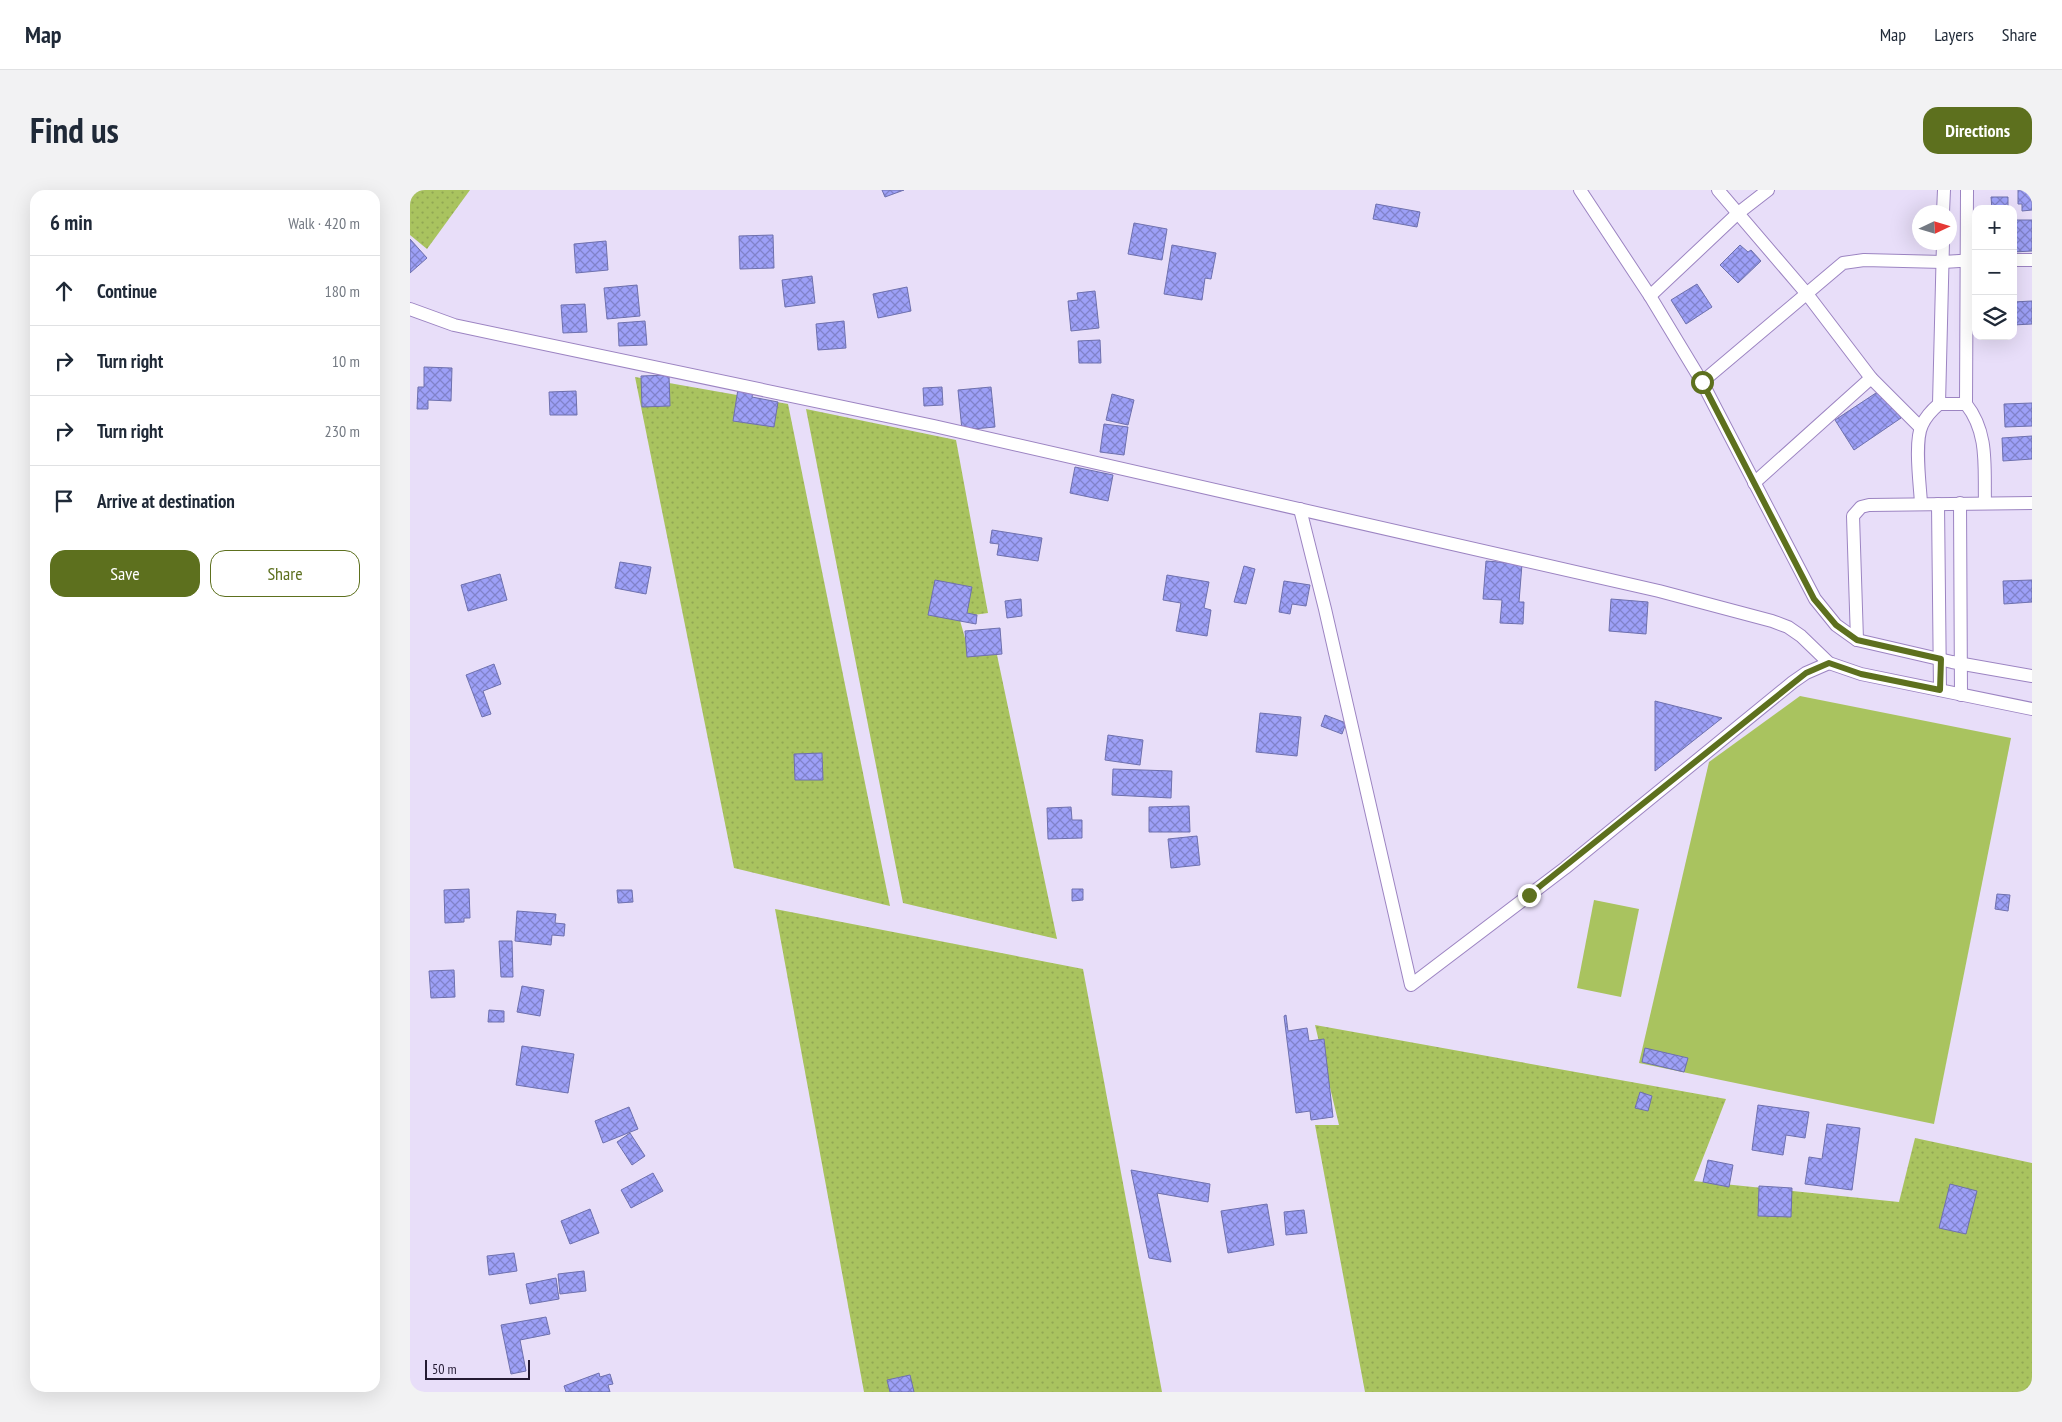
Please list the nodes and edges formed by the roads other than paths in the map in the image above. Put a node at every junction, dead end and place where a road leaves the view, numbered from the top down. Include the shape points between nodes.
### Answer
1 (1580, 190) edge
2 (1718, 190) edge
3 (1768, 190) edge
4 (1944, 190) edge
5 (1967, 190) edge
6 (1943, 205) edge
7 (1737, 214) junction
8 (1943, 250) edge
9 (1971, 260) edge
10 (2017, 260) edge
11 (2032, 260) edge
12 (1942, 262) junction
13 (1807, 294) junction
14 (1650, 296) junction
15 (410, 309) edge
16 (1871, 378) junction
17 (1702, 382) junction
18 (1939, 404) junction
19 (1966, 404) junction
20 (1920, 427) junction
21 (1754, 482) junction
22 (2032, 502) edge
23 (1921, 503) junction
24 (1960, 503) junction
25 (1985, 503) junction
26 (1938, 504) junction
27 (1300, 509) junction
28 (1857, 640) junction
29 (1941, 659) junction
30 (1829, 663) junction
31 (1960, 663) junction
32 (2032, 676) edge
33 (1940, 690) junction
34 (1961, 694) junction
35 (2032, 709) edge

1 - 14 street
2 - 7 street
3 - 7 street
4 - 6 street
5 - 9 street
7 - 13 street
7 - 14 street
8 - 12 street
9 - 12 street
9 - 19 street
10 - 11 street
12 - 13 street via 1850,261 1843,263
12 - 18 street
13 - 16 street
13 - 17 street
14 - 17 street
15 - 27 street via 454,326 934,426
16 - 20 street
16 - 21 street
17 - 21 street
18 - 19 street
18 - 20 street
19 - 25 street via 1981,428
20 - 23 street
21 - 28 street via 1814,599 1836,625
22 - 25 street
23 - 26 street
23 - 28 street via 1869,505 1853,516
24 - 25 street
24 - 26 street
24 - 31 street
26 - 29 street
27 - 30 street via 1659,591 1772,621 1801,636
27 - 30 street via 1410,985 1565,868 1793,682
28 - 29 street
29 - 31 street
29 - 33 street
30 - 33 street via 1861,674
31 - 32 street
31 - 34 street
33 - 34 street
34 - 35 street

